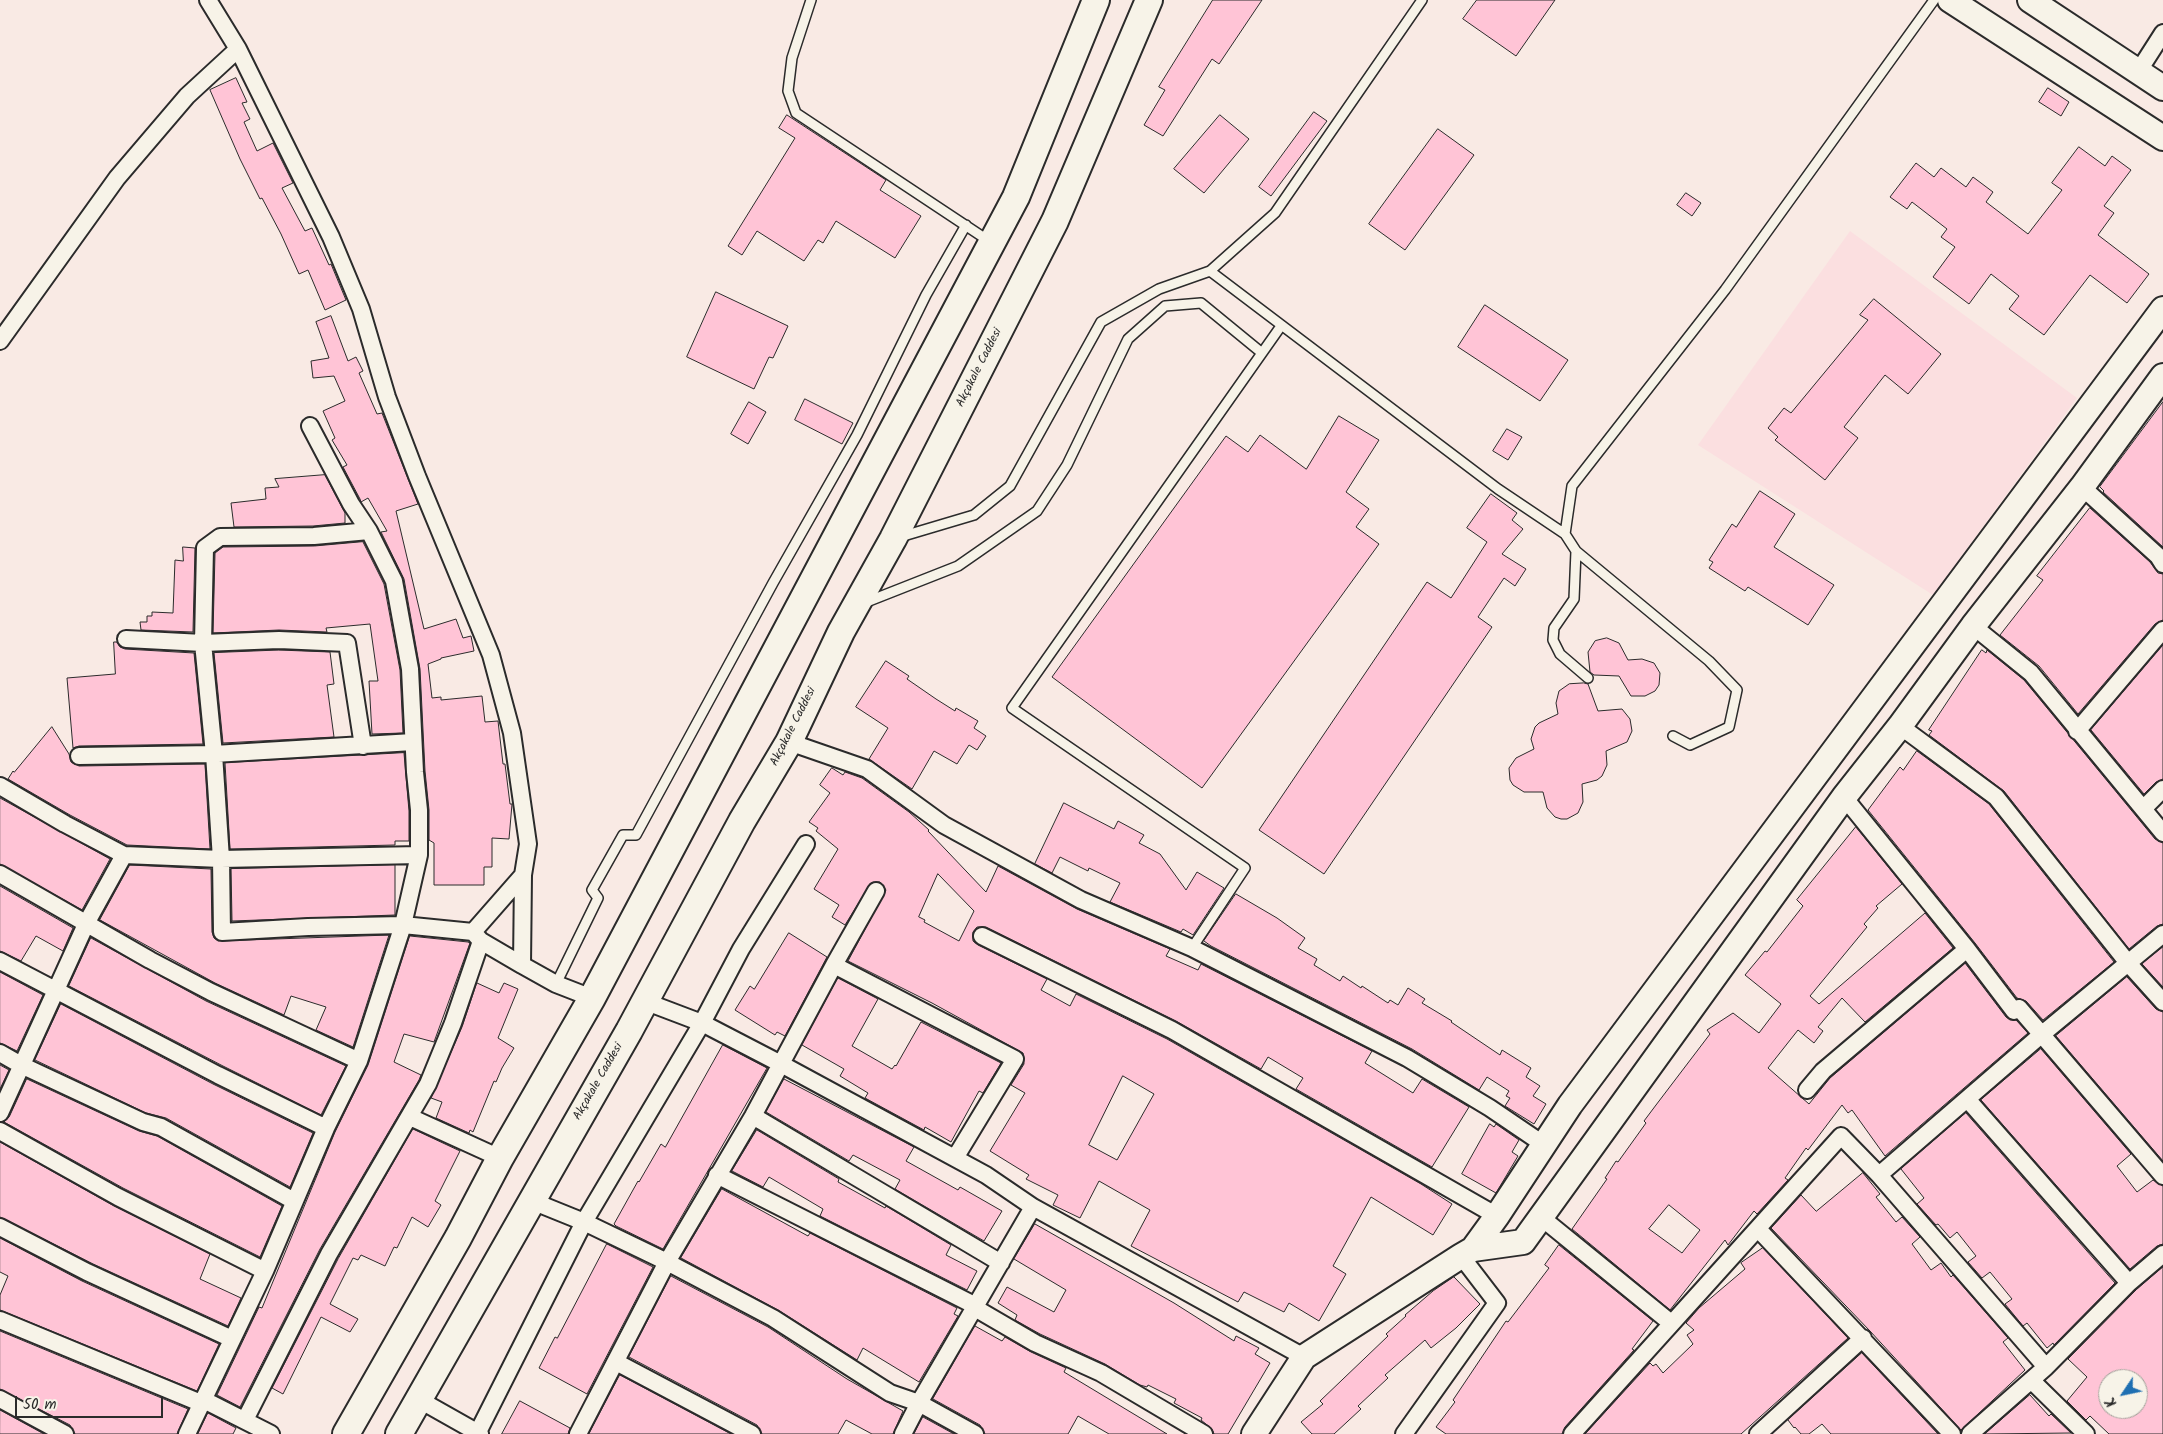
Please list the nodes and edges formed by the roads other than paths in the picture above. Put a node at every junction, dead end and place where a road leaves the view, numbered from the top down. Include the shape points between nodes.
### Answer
1 (208, 0) edge
2 (811, 0) edge
3 (1096, 0) edge
4 (1149, 0) edge
5 (1422, 0) edge
6 (1934, 0) edge
7 (1950, 0) edge
8 (2030, 0) edge
9 (2163, 33) edge
10 (238, 49) junction
11 (2138, 72) junction
12 (2163, 88) edge
13 (2163, 138) edge
14 (966, 225) junction
15 (992, 242) junction
16 (1210, 271) junction
17 (2163, 309) edge
18 (1281, 326) junction
19 (0, 341) edge
20 (1262, 353) junction
21 (2160, 388) edge
22 (310, 426) dead end
23 (2082, 487) junction
24 (369, 531) junction
25 (1566, 534) junction
26 (893, 540) junction
27 (1576, 551) junction
28 (2163, 564) edge
29 (857, 606) junction
30 (1972, 626) junction
31 (2163, 630) edge
32 (126, 639) dead end
33 (203, 643) junction
34 (1588, 678) dead end
35 (1900, 726) junction
36 (2077, 731) junction
37 (1674, 736) dead end
38 (413, 742) junction
39 (789, 742) junction
40 (363, 746) junction
41 (214, 754) junction
42 (79, 756) dead end
43 (0, 786) edge
44 (2163, 789) edge
45 (1844, 797) junction
46 (2144, 808) junction
47 (2163, 833) edge
48 (806, 844) dead end
49 (124, 855) junction
50 (419, 855) junction
51 (221, 859) junction
52 (0, 874) edge
53 (524, 875) junction
54 (876, 891) dead end
55 (87, 922) junction
56 (404, 925) junction
57 (2163, 934) edge
58 (477, 936) junction
59 (982, 936) dead end
60 (1192, 948) junction
61 (1967, 949) junction
62 (0, 961) edge
63 (2128, 963) junction
64 (522, 965) junction
65 (834, 965) junction
66 (556, 984) junction
67 (55, 990) junction
68 (592, 998) junction
69 (644, 1001) junction
70 (2163, 1002) edge
71 (702, 1023) junction
72 (2041, 1035) junction
73 (0, 1053) edge
74 (359, 1062) junction
75 (781, 1064) junction
76 (21, 1065) junction
77 (1807, 1090) dead end
78 (1968, 1100) junction
79 (0, 1114) edge
80 (753, 1116) junction
81 (410, 1117) junction
82 (326, 1128) junction
83 (0, 1131) edge
84 (1543, 1144) junction
85 (500, 1158) junction
86 (955, 1158) junction
87 (717, 1175) junction
88 (1879, 1175) junction
89 (2163, 1176) edge
90 (294, 1201) junction
91 (532, 1201) junction
92 (1032, 1207) junction
93 (1497, 1216) junction
94 (1542, 1218) junction
95 (584, 1222) junction
96 (0, 1227) edge
97 (1758, 1229) junction
98 (1467, 1252) junction
99 (2163, 1254) edge
100 (667, 1262) junction
101 (1001, 1262) junction
102 (265, 1271) junction
103 (2130, 1283) junction
104 (975, 1308) junction
105 (0, 1320) edge
106 (1671, 1323) junction
107 (1862, 1338) junction
108 (232, 1339) junction
109 (1304, 1357) junction
110 (616, 1362) junction
111 (2046, 1367) junction
112 (2031, 1380) junction
113 (0, 1399) edge
114 (418, 1399) junction
115 (204, 1402) junction
116 (919, 1403) junction
117 (245, 1420) junction
118 (65, 1434) edge
119 (187, 1434) edge
120 (271, 1434) edge
121 (346, 1434) edge
122 (399, 1434) edge
123 (478, 1434) edge
124 (578, 1434) edge
125 (752, 1434) edge
126 (903, 1434) edge
127 (975, 1434) edge
128 (1204, 1434) edge
129 (1254, 1434) edge
130 (1404, 1434) edge
131 (1572, 1434) edge
132 (1758, 1434) edge
133 (1952, 1434) edge
134 (1970, 1434) edge
135 (2086, 1434) edge

1 - 10 street
2 - 14 lane via 792,58 788,91 796,113
3 - 15 main road via 1016,197
4 - 26 main road, Akçakale Caddesi via 1055,220
5 - 16 lane via 1275,213
6 - 25 lane via 1725,290 1572,486
7 - 13 street
8 - 11 street
9 - 11 street
10 - 19 street via 186,96 117,178
10 - 53 street via 331,237 361,309 387,397 417,476 491,655 512,733 528,844
11 - 12 street
14 - 15 lane
14 - 66 lane via 926,295 857,435 636,835 622,835 592,890 598,898
15 - 68 main road
16 - 18 lane
16 - 26 lane via 1158,289 1101,322 1010,486 974,515
17 - 84 street
18 - 20 lane
18 - 25 lane via 1498,489
20 - 29 lane via 1201,303 1165,306 1128,339 1067,465 1037,511 958,566
20 - 60 lane via 1012,708 1245,868
21 - 23 street
22 - 24 street
23 - 28 street
23 - 30 street
24 - 33 street via 314,536 220,537 204,548
24 - 38 street via 394,581 410,669
25 - 27 lane
26 - 29 main road, Akçakale Caddesi
27 - 34 lane via 1574,598 1554,628 1553,640 1560,654
27 - 37 lane via 1709,661 1737,690 1729,727 1690,745
29 - 39 main road, Akçakale Caddesi via 841,632
30 - 35 street
30 - 36 street via 2031,673
31 - 36 street
32 - 33 street
33 - 40 street via 279,640 347,643
33 - 41 street
35 - 45 street
35 - 63 street via 1996,798
36 - 46 street
38 - 40 street
38 - 50 street
39 - 60 street via 867,770 944,825 1081,900
39 - 69 main road, Akçakale Caddesi
40 - 41 street
41 - 42 street
41 - 51 street
43 - 49 street
44 - 46 street
45 - 61 street
45 - 94 street
46 - 47 street
48 - 71 street via 741,949
49 - 51 street
49 - 55 street
50 - 51 street
50 - 56 street
51 - 56 street via 222,932
52 - 55 street
53 - 58 street
53 - 64 street
54 - 65 street
55 - 67 street
55 - 74 street via 211,992
56 - 58 street
56 - 74 street
57 - 63 street
58 - 64 street
58 - 81 street via 450,1031
59 - 93 street via 1172,1030
60 - 84 street via 1407,1058
61 - 72 street via 2014,1012 2019,1008
61 - 77 street via 1824,1071
62 - 67 street
63 - 70 street
63 - 72 street
64 - 66 street
65 - 75 street
65 - 86 street via 1015,1059
66 - 68 street
67 - 76 street
67 - 82 street
68 - 85 main road
69 - 71 street
69 - 91 main road, Akçakale Caddesi
71 - 75 street
71 - 95 street
72 - 78 street
72 - 89 street
73 - 76 street
74 - 82 street
75 - 80 street
75 - 86 street
76 - 79 street
76 - 90 street via 143,1122 161,1127
78 - 88 street
78 - 103 street
80 - 87 street
80 - 101 street
81 - 85 street
81 - 117 street via 329,1254
82 - 90 street
83 - 102 street via 118,1197
84 - 93 street
85 - 121 main road
86 - 92 street
87 - 100 street
87 - 104 street
88 - 97 street via 1841,1136
88 - 111 street
90 - 102 street
91 - 95 street
91 - 114 main road, Akçakale Caddesi
92 - 101 street
92 - 109 street
93 - 98 street
94 - 98 street via 1523,1242
94 - 106 street
95 - 100 street
95 - 123 street
96 - 108 street via 87,1272
97 - 106 street
97 - 107 street
98 - 109 street
98 - 130 street via 1497,1303
99 - 103 street
100 - 110 street
100 - 116 street via 773,1318 890,1394
101 - 104 street
102 - 108 street
103 - 111 street
104 - 116 street
104 - 128 street via 1101,1374
105 - 115 street
106 - 131 street
107 - 132 street
107 - 133 street
108 - 115 street
109 - 129 street
110 - 124 street
110 - 125 street
111 - 112 street
112 - 134 street
112 - 135 street
113 - 118 street
114 - 122 main road, Akçakale Caddesi
114 - 123 street
115 - 117 street
115 - 119 street
116 - 126 street
116 - 127 street
117 - 120 street

